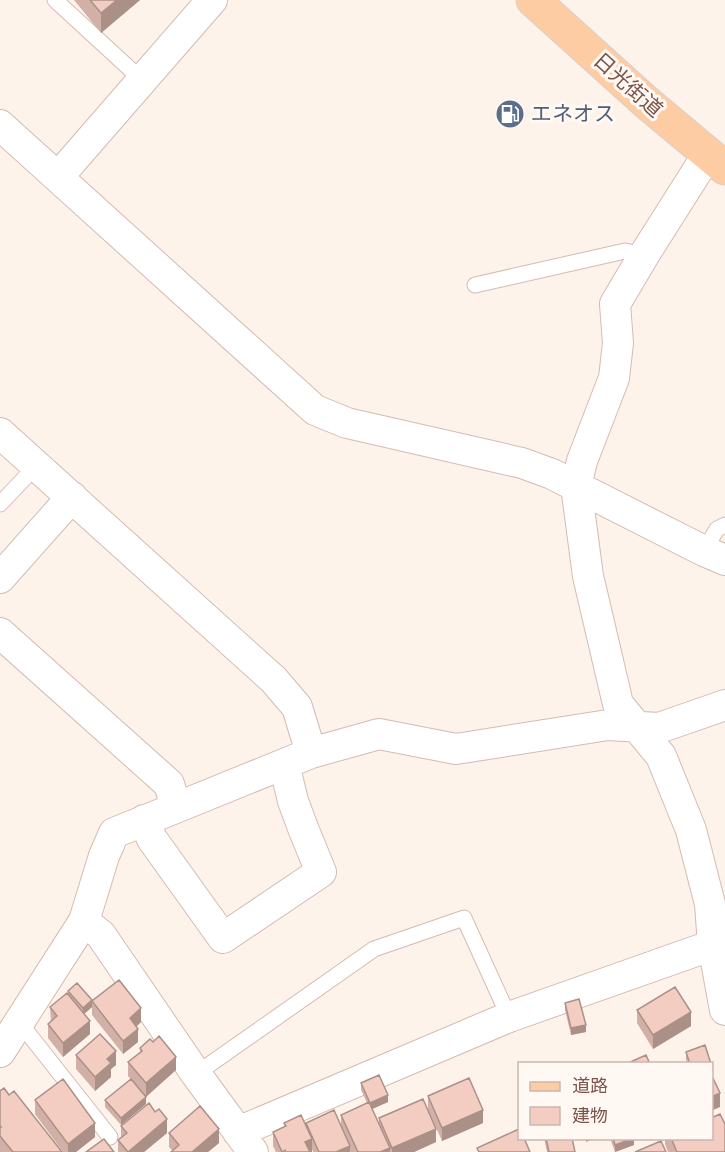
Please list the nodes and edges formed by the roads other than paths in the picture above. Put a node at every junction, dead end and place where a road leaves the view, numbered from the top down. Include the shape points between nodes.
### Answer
1 (55, 0) edge
2 (533, 0) edge
3 (205, 3) edge
4 (142, 80) junction
5 (0, 125) edge
6 (716, 161) edge
7 (58, 177) junction
8 (644, 255) junction
9 (475, 285) dead end
10 (0, 433) edge
11 (36, 466) junction
12 (576, 486) junction
13 (72, 497) junction
14 (0, 504) edge
15 (725, 525) edge
16 (714, 556) edge
17 (0, 578) edge
18 (0, 633) edge
19 (725, 705) edge
20 (637, 728) junction
21 (297, 759) junction
22 (176, 807) junction
23 (144, 820) junction
24 (84, 921) junction
25 (713, 945) junction
26 (725, 1010) edge
27 (10, 1014) edge
28 (509, 1017) junction
29 (0, 1052) edge
30 (196, 1074) junction
31 (110, 1137) dead end
32 (245, 1142) edge

1 - 4 lane
2 - 6 main road, 日光街道
3 - 4 street
4 - 7 street
5 - 7 street
6 - 8 street
7 - 12 street via 315,410 347,423 522,463
8 - 9 lane via 626,251
8 - 12 street via 615,304 618,343 614,378
10 - 11 street
11 - 13 street
11 - 14 lane
12 - 16 street
12 - 20 street via 588,576 618,704
13 - 17 street
13 - 21 street via 274,680 297,707
15 - 16 lane via 717,529
18 - 22 street via 169,784
19 - 20 street via 659,728
20 - 21 street via 608,725 456,748 379,734
20 - 25 street via 661,756 691,830 710,904
21 - 22 street
21 - 23 street via 293,801 321,872 223,938 152,839
22 - 23 street
23 - 24 street via 114,833
24 - 27 street
24 - 30 street via 101,935
25 - 26 street
25 - 28 street
27 - 29 street
27 - 31 lane
28 - 30 lane via 464,918 374,949
28 - 32 street
30 - 32 street

